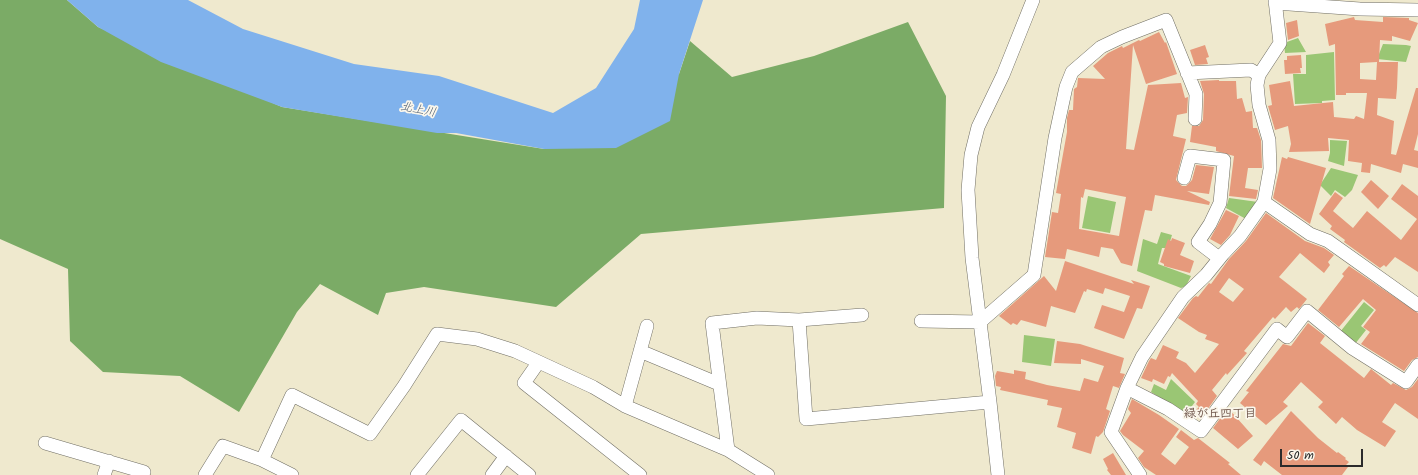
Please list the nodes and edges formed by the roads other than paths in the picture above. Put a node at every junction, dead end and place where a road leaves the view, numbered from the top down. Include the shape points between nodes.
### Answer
1 (1033, 0) edge
2 (1275, 1) edge
3 (1418, 10) edge
4 (1187, 73) junction
5 (1259, 75) junction
6 (1194, 119) dead end
7 (1184, 178) dead end
8 (1264, 202) junction
9 (1219, 258) junction
10 (1418, 305) edge
11 (862, 315) dead end
12 (799, 320) junction
13 (921, 321) dead end
14 (980, 322) junction
15 (647, 326) dead end
16 (640, 351) junction
17 (538, 363) junction
18 (1418, 365) edge
19 (719, 384) junction
20 (1127, 388) junction
21 (990, 402) junction
22 (625, 406) junction
23 (45, 443) dead end
24 (728, 450) junction
25 (506, 456) junction
26 (262, 460) junction
27 (109, 461) junction
28 (144, 472) dead end
29 (104, 475) edge
30 (205, 475) edge
31 (292, 475) edge
32 (417, 475) edge
33 (492, 475) edge
34 (529, 475) edge
35 (640, 475) edge
36 (768, 475) edge
37 (998, 475) edge
38 (1140, 475) edge

1 - 14 street via 1003,75 978,127 971,155 968,190 972,258
2 - 3 street via 1360,9
2 - 5 street via 1280,43
4 - 5 street via 1251,70
4 - 6 street via 1196,94
4 - 14 street via 1166,20 1101,48 1072,72 1066,87 1055,138 1034,275
5 - 8 street via 1259,105 1269,140 1270,169
7 - 9 street via 1190,156 1224,160 1220,203 1198,242
8 - 9 street via 1240,236
8 - 10 street via 1310,234 1328,241
9 - 20 street via 1183,297 1142,357
11 - 12 street
12 - 19 street via 756,318 712,323
12 - 21 street via 806,419
13 - 14 street
14 - 21 street
15 - 16 street
16 - 19 street
16 - 22 street
17 - 22 street via 593,387
17 - 26 street via 515,351 477,339 437,334 370,434 292,394
17 - 35 street via 524,383
18 - 20 street via 1406,382 1352,348 1307,312 1287,337 1277,328 1202,431 1168,408
19 - 24 street
20 - 38 street via 1111,432
21 - 37 street
22 - 24 street
23 - 27 street
24 - 36 street
25 - 32 street via 461,420
25 - 33 street
25 - 34 street
26 - 30 street via 223,446
26 - 31 street
27 - 28 street
27 - 29 street

